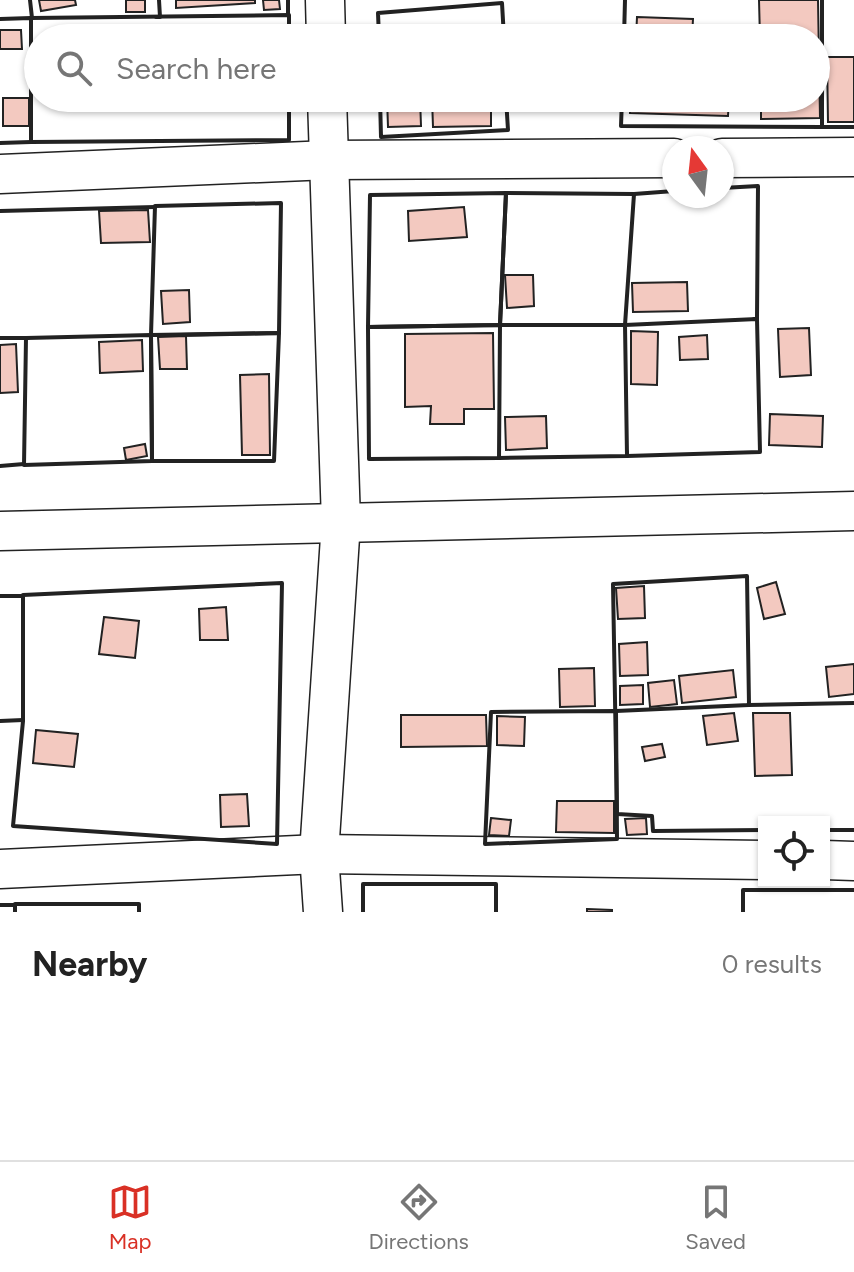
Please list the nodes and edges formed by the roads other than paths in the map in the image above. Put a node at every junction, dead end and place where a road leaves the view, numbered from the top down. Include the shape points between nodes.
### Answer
1 (325, 0) edge
2 (326, 24) edge
3 (327, 112) edge
4 (854, 157) edge
5 (662, 158) edge
6 (734, 158) edge
7 (329, 160) junction
8 (0, 174) edge
9 (854, 511) edge
10 (341, 522) junction
11 (0, 531) edge
12 (319, 854) junction
13 (758, 860) edge
14 (830, 860) edge
15 (854, 861) edge
16 (0, 869) edge
17 (323, 912) edge

1 - 2 street
3 - 7 street
4 - 6 street
5 - 7 street
7 - 8 street
7 - 10 street
9 - 10 street
10 - 11 street
10 - 12 street
12 - 13 street
12 - 16 street
12 - 17 street
14 - 15 street

